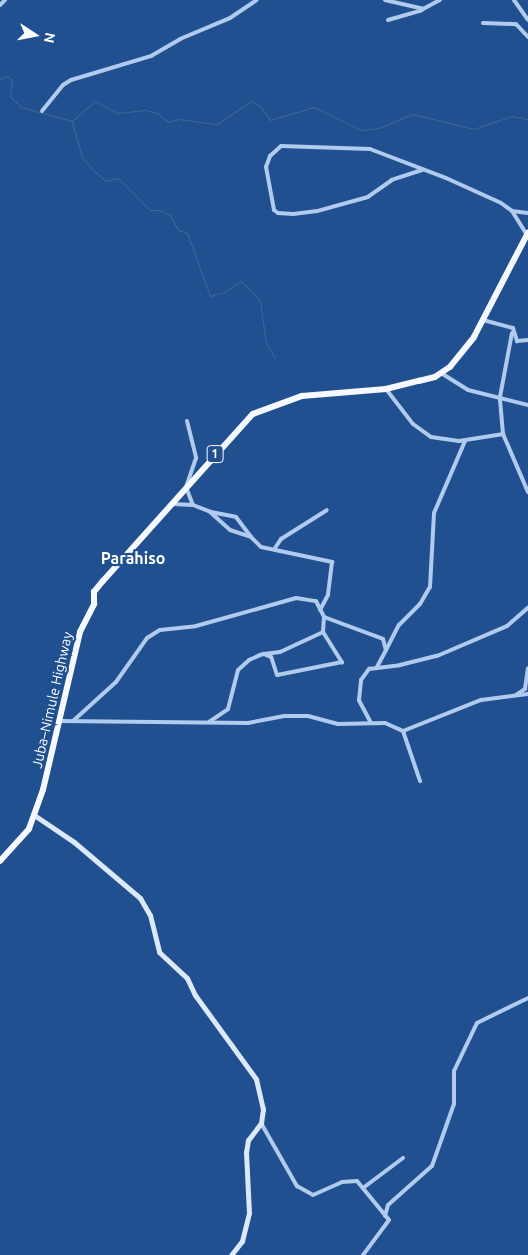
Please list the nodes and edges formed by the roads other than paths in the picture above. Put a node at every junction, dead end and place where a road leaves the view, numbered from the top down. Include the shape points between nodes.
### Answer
1 (5, 0) edge
2 (257, 0) edge
3 (385, 0) edge
4 (440, 0) edge
5 (514, 0) edge
6 (0, 5) edge
7 (423, 9) junction
8 (388, 20) dead end
9 (528, 20) edge
10 (483, 23) dead end
11 (516, 24) junction
12 (528, 37) edge
13 (42, 111) dead end
14 (422, 170) junction
15 (512, 211) junction
16 (528, 213) edge
17 (527, 234) edge
18 (483, 320) junction
19 (512, 333) junction
20 (528, 340) edge
21 (441, 373) junction
22 (386, 389) junction
23 (500, 397) junction
24 (528, 405) edge
25 (187, 421) dead end
26 (503, 434) junction
27 (465, 441) junction
28 (186, 487) junction
29 (528, 492) edge
30 (171, 504) junction
31 (193, 505) junction
32 (327, 510) dead end
33 (209, 511) junction
34 (251, 537) junction
35 (275, 548) junction
36 (320, 610) junction
37 (527, 610) edge
38 (324, 617) junction
39 (323, 632) junction
40 (386, 650) junction
41 (264, 654) junction
42 (377, 667) junction
43 (528, 668) edge
44 (528, 694) edge
45 (514, 696) junction
46 (60, 721) junction
47 (73, 721) junction
48 (209, 722) junction
49 (370, 723) junction
50 (403, 730) junction
51 (420, 781) dead end
52 (34, 815) junction
53 (0, 861) edge
54 (528, 998) edge
55 (261, 1123) junction
56 (403, 1158) dead end
57 (363, 1188) junction
58 (385, 1216) junction
59 (231, 1255) edge
60 (363, 1255) edge

1 - 6 street
2 - 13 street via 230,18 180,39 151,56 71,80
3 - 7 street
4 - 7 street
5 - 9 street
7 - 8 street
9 - 11 street
10 - 11 street
11 - 12 street
14 - 14 street via 370,149 293,144 281,146 270,156 266,166 274,210 278,214 317,211 368,197 392,180
14 - 15 street via 469,188
15 - 16 street
15 - 17 street
17 - 18 main road, Juba–Nimule Highway / 1
18 - 19 street via 512,328
18 - 21 main road, Juba–Nimule Highway / 1 via 463,352
19 - 20 street via 517,341
19 - 23 street
21 - 22 main road, Juba–Nimule Highway / 1
21 - 23 street via 455,385
22 - 27 street via 413,424 431,437 445,442
22 - 28 main road, Juba–Nimule Highway / 1 via 302,396 262,408
23 - 24 street
23 - 26 street
25 - 28 street via 196,458
26 - 27 street
26 - 29 street
27 - 40 street via 434,513 430,587 420,604 399,625
28 - 30 main road, Juba–Nimule Highway / 1
28 - 31 street
30 - 31 street
30 - 46 main road, Juba–Nimule Highway / 1 via 94,592 94,604 80,632
31 - 33 street
32 - 35 street via 282,539
33 - 34 street via 230,530
33 - 34 street via 236,517
34 - 35 street via 261,547
35 - 36 street via 332,562 328,595
36 - 38 street
36 - 47 street via 316,601 296,598 196,626 160,630 147,638 116,682
37 - 42 street via 507,626 437,656 400,666
38 - 39 street
38 - 40 street via 383,639
39 - 41 street via 280,652
39 - 41 street via 342,662 277,675 271,658
40 - 42 street
41 - 48 street via 249,660 238,670 228,709
42 - 49 street via 364,674 359,691 359,700
43 - 45 street via 525,689
44 - 45 street
45 - 50 street via 481,700
46 - 47 street
46 - 52 main road, Juba–Nimule Highway / 1
47 - 48 street
48 - 49 street via 248,723 300,716 338,724
49 - 50 street via 395,725
50 - 51 street
52 - 53 main road, 1 via 29,829
52 - 55 street via 74,842 140,898 150,916 159,952 187,978 256,1079 263,1109
54 - 58 street via 478,1023 454,1071 454,1104 432,1166 388,1206
55 - 57 street via 297,1186 313,1195 342,1182 357,1181
55 - 59 street via 248,1140 249,1213 242,1241
56 - 57 street
57 - 58 street
58 - 60 street via 389,1220

